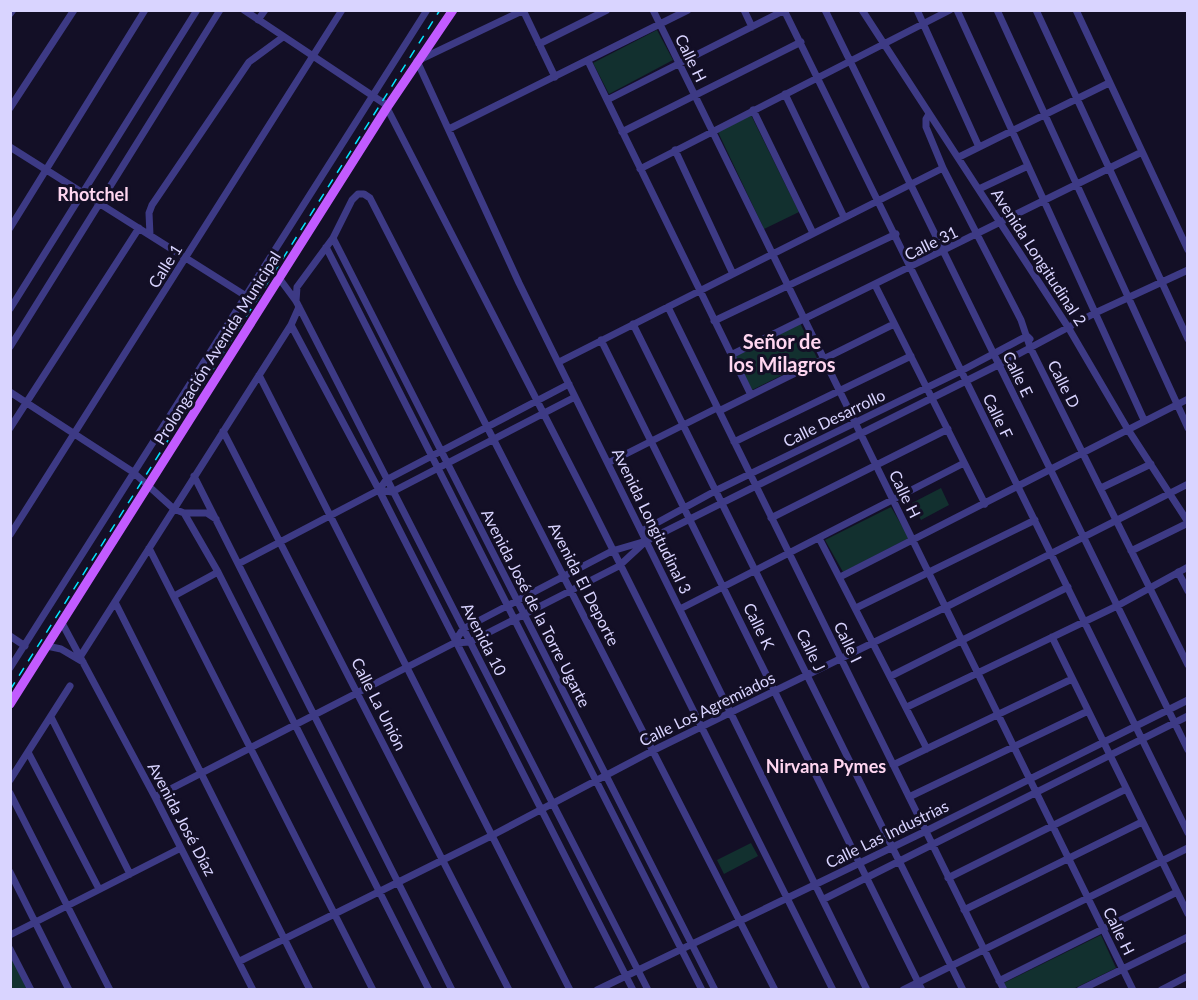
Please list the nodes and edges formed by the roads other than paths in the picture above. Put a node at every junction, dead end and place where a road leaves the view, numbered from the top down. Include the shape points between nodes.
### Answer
1 (74, 10) edge
2 (145, 10) edge
3 (197, 10) edge
4 (220, 10) edge
5 (244, 10) edge
6 (265, 10) edge
7 (342, 10) edge
8 (427, 10) edge
9 (453, 10) edge
10 (608, 10) edge
11 (653, 10) edge
12 (688, 10) edge
13 (744, 10) edge
14 (825, 10) edge
15 (862, 10) edge
16 (917, 10) edge
17 (950, 10) edge
18 (957, 10) edge
19 (996, 10) edge
20 (1036, 10) edge
21 (1077, 10) edge
22 (523, 11) edge
23 (785, 11) edge
24 (258, 20) junction
25 (923, 23) junction
26 (660, 24) junction
27 (752, 27) junction
28 (284, 36) junction
29 (801, 42) junction
30 (539, 44) junction
31 (883, 46) junction
32 (311, 55) junction
33 (417, 61) junction
34 (588, 61) junction
35 (850, 62) junction
36 (679, 63) junction
37 (555, 77) junction
38 (818, 78) junction
39 (1109, 83) junction
40 (785, 94) junction
41 (372, 95) junction
42 (695, 96) junction
43 (1077, 99) junction
44 (607, 100) junction
45 (10, 108) edge
46 (386, 109) junction
47 (753, 110) junction
48 (930, 114) junction
49 (1045, 115) junction
50 (449, 129) junction
51 (712, 131) junction
52 (1012, 131) junction
53 (622, 132) junction
54 (10, 147) edge
55 (979, 147) junction
56 (675, 150) junction
57 (1142, 152) junction
58 (959, 157) junction
59 (1028, 166) junction
60 (943, 168) junction
61 (1108, 168) junction
62 (640, 169) junction
63 (47, 170) junction
64 (910, 184) junction
65 (1076, 184) junction
66 (979, 189) junction
67 (84, 193) junction
68 (1044, 200) junction
69 (878, 201) junction
70 (101, 204) junction
71 (844, 217) junction
72 (1000, 222) junction
73 (10, 228) edge
74 (139, 228) junction
75 (813, 233) junction
76 (896, 234) junction
77 (150, 235) junction
78 (976, 235) junction
79 (333, 238) junction
80 (326, 247) junction
81 (1188, 250) edge
82 (942, 251) junction
83 (772, 254) junction
84 (186, 258) junction
85 (912, 267) junction
86 (1188, 270) edge
87 (733, 274) junction
88 (279, 278) junction
89 (1161, 282) junction
90 (788, 285) junction
91 (875, 285) junction
92 (700, 290) junction
93 (246, 296) junction
94 (1128, 297) junction
95 (298, 304) junction
96 (668, 307) junction
97 (10, 309) edge
98 (1095, 313) junction
99 (804, 319) junction
100 (714, 321) junction
101 (633, 324) junction
102 (894, 324) junction
103 (291, 325) junction
104 (1068, 327) junction
105 (1027, 336) junction
106 (1188, 339) edge
107 (601, 340) junction
108 (1038, 344) junction
109 (10, 347) edge
110 (1030, 348) junction
111 (730, 355) junction
112 (993, 355) junction
113 (911, 357) junction
114 (824, 359) junction
115 (559, 362) junction
116 (998, 365) junction
117 (962, 371) junction
118 (259, 375) junction
119 (966, 381) junction
120 (569, 384) junction
121 (928, 388) junction
122 (840, 391) junction
123 (10, 392) edge
124 (751, 395) junction
125 (575, 397) junction
126 (932, 397) junction
127 (1188, 399) edge
128 (535, 400) junction
129 (27, 402) junction
130 (1177, 404) junction
131 (718, 410) junction
132 (542, 413) junction
133 (1144, 420) junction
134 (855, 423) junction
135 (684, 425) junction
136 (487, 426) junction
137 (10, 428) edge
138 (1127, 428) junction
139 (1188, 428) edge
140 (948, 429) junction
141 (223, 431) junction
142 (860, 433) junction
143 (75, 434) junction
144 (494, 439) junction
145 (652, 441) junction
146 (734, 442) junction
147 (440, 451) junction
148 (1083, 454) junction
149 (431, 456) junction
150 (608, 463) junction
151 (964, 463) junction
152 (447, 464) junction
153 (1151, 464) junction
154 (876, 465) junction
155 (437, 468) junction
156 (1050, 470) junction
157 (133, 472) junction
158 (750, 474) junction
159 (194, 476) junction
160 (386, 480) junction
161 (1188, 484) edge
162 (755, 485) junction
163 (148, 486) junction
164 (1018, 487) junction
165 (1101, 488) junction
166 (379, 490) junction
167 (717, 490) junction
168 (392, 492) junction
169 (1169, 493) junction
170 (893, 500) junction
171 (723, 501) junction
172 (985, 504) junction
173 (685, 508) junction
174 (174, 509) junction
175 (184, 513) junction
176 (330, 516) junction
177 (690, 518) junction
178 (771, 518) junction
179 (1035, 520) junction
180 (1117, 520) junction
181 (218, 521) junction
182 (1188, 523) edge
183 (642, 531) junction
184 (10, 535) edge
185 (819, 537) junction
186 (1084, 537) junction
187 (913, 540) junction
188 (646, 541) junction
189 (281, 542) junction
190 (149, 548) junction
191 (1131, 550) junction
192 (612, 551) junction
193 (789, 553) junction
194 (1051, 553) junction
195 (240, 564) junction
196 (619, 567) junction
197 (1188, 567) edge
198 (756, 570) junction
199 (218, 572) junction
200 (1178, 572) junction
201 (929, 574) junction
202 (564, 576) junction
203 (840, 576) junction
204 (724, 586) junction
205 (1068, 587) junction
206 (1150, 589) junction
207 (572, 591) junction
208 (1188, 591) edge
209 (174, 596) junction
210 (518, 601) junction
211 (115, 602) junction
212 (508, 606) junction
213 (1117, 606) junction
214 (945, 607) junction
215 (856, 608) junction
216 (680, 609) junction
217 (525, 615) junction
218 (515, 620) junction
219 (1084, 621) junction
220 (62, 623) junction
221 (463, 629) junction
222 (10, 636) edge
223 (1052, 637) junction
224 (961, 639) junction
225 (470, 642) junction
226 (454, 643) junction
227 (874, 643) junction
228 (25, 646) junction
229 (47, 646) junction
230 (841, 659) junction
231 (82, 660) junction
232 (1188, 665) edge
233 (10, 668) edge
234 (406, 668) junction
235 (978, 673) junction
236 (807, 674) junction
237 (891, 676) junction
238 (1072, 679) junction
239 (70, 686) dead end
240 (775, 690) junction
241 (358, 692) junction
242 (1188, 700) edge
243 (10, 704) edge
244 (906, 707) junction
245 (1088, 711) junction
246 (1168, 711) junction
247 (731, 712) junction
248 (315, 715) junction
249 (998, 715) junction
250 (1188, 716) edge
251 (51, 717) junction
252 (1175, 723) junction
253 (296, 724) junction
254 (1137, 727) junction
255 (700, 728) junction
256 (1143, 740) junction
257 (1104, 744) junction
258 (251, 747) junction
259 (1014, 747) junction
260 (927, 749) junction
261 (654, 750) junction
262 (1188, 750) edge
263 (28, 752) junction
264 (1110, 756) junction
265 (893, 765) junction
266 (201, 773) junction
267 (605, 775) junction
268 (10, 780) edge
269 (596, 780) junction
270 (1030, 780) junction
271 (1126, 789) junction
272 (10, 793) edge
273 (1036, 793) junction
274 (155, 797) junction
275 (909, 797) junction
276 (554, 803) junction
277 (541, 810) junction
278 (1142, 822) junction
279 (1053, 827) junction
280 (926, 831) junction
281 (1188, 834) edge
282 (491, 836) junction
283 (933, 845) junction
284 (892, 847) junction
285 (181, 848) junction
286 (1188, 848) edge
287 (1069, 859) junction
288 (443, 860) junction
289 (1161, 860) junction
290 (900, 861) junction
291 (859, 863) junction
292 (10, 872) edge
293 (129, 874) junction
294 (866, 878) junction
295 (948, 878) junction
296 (398, 882) junction
297 (816, 884) junction
298 (99, 889) junction
299 (379, 892) junction
300 (1177, 892) junction
301 (1087, 896) junction
302 (788, 897) junction
303 (824, 899) junction
304 (68, 905) junction
305 (964, 910) junction
306 (335, 914) junction
307 (1188, 914) edge
308 (741, 920) junction
309 (36, 922) junction
310 (1103, 929) junction
311 (10, 935) edge
312 (1188, 937) edge
313 (284, 939) junction
314 (691, 944) junction
315 (10, 949) edge
316 (681, 949) junction
317 (984, 949) junction
318 (240, 961) junction
319 (951, 966) junction
320 (1122, 969) junction
321 (638, 970) junction
322 (626, 975) junction
323 (1188, 976) edge
324 (999, 981) junction
325 (920, 986) edge
326 (31, 990) edge
327 (69, 990) edge
328 (110, 990) edge
329 (254, 990) edge
330 (310, 990) edge
331 (373, 990) edge
332 (429, 990) edge
333 (452, 990) edge
334 (509, 990) edge
335 (570, 990) edge
336 (597, 990) edge
337 (633, 990) edge
338 (648, 990) edge
339 (702, 990) edge
340 (715, 990) edge
341 (775, 990) edge
342 (832, 990) edge
343 (867, 990) edge
344 (903, 990) edge
345 (963, 990) edge
346 (1004, 990) edge
347 (1080, 990) edge
348 (1133, 990) edge
349 (1161, 990) edge

1 - 45 street
2 - 63 street
3 - 67 street
4 - 70 street
5 - 24 street
6 - 24 street
7 - 32 street, Calle 1
8 - 41 street, Prolongación Avenida Municipal
9 - 33 main road, Prolongación Avenida Municipal
10 - 30 street
11 - 26 street, Calle H
12 - 26 street
13 - 27 street
14 - 35 street, Calle E
15 - 31 street, Avenida Longitudinal 2
16 - 25 street
17 - 25 street
18 - 52 street
19 - 49 street
20 - 43 street
21 - 39 street
22 - 30 street
22 - 33 street
23 - 27 street
23 - 29 street, Calle F
24 - 28 street
25 - 31 street
25 - 55 street
26 - 34 street
26 - 36 street, Calle H
27 - 36 street
28 - 32 street
28 - 77 street via 249,62 152,205
29 - 38 street, Calle F
29 - 42 street
30 - 37 street
31 - 35 street
31 - 48 street, Avenida Longitudinal 2
32 - 41 street
32 - 84 street, Calle 1 via 302,76
33 - 46 main road, Prolongación Avenida Municipal
33 - 50 street, Avenida Longitudinal 3
34 - 37 street
34 - 44 street
35 - 38 street
35 - 64 street, Calle E
36 - 42 street, Calle H
36 - 44 street
37 - 50 street
38 - 40 street
38 - 69 street, Calle F
39 - 43 street
39 - 57 street
40 - 47 street
40 - 71 street
41 - 46 street
41 - 93 street, Prolongación Avenida Municipal
42 - 51 street, Calle H
42 - 53 street
43 - 49 street
43 - 61 street
44 - 53 street
46 - 88 main road, Prolongación Avenida Municipal
46 - 128 street
47 - 51 street
47 - 75 street
48 - 58 street, Avenida Longitudinal 2
48 - 60 street, Calle D via 926,127
49 - 52 street
49 - 65 street
50 - 115 street, Avenida Longitudinal 3
51 - 56 street
51 - 83 street, Calle H
52 - 55 street
52 - 59 street
53 - 62 street
54 - 63 street
55 - 58 street
56 - 62 street
56 - 87 street
57 - 61 street, Calle 31
57 - 81 street
58 - 66 street, Avenida Longitudinal 2
59 - 66 street
59 - 68 street
60 - 64 street
60 - 78 street, Calle D
61 - 65 street, Calle 31
61 - 89 street
62 - 92 street
63 - 67 street
63 - 73 street
64 - 69 street
64 - 82 street, Calle E
65 - 68 street, Calle 31
65 - 94 street
66 - 72 street, Avenida Longitudinal 2
67 - 70 street
67 - 97 street
68 - 72 street, Calle 31
68 - 98 street
69 - 71 street
69 - 76 street, Calle F
70 - 74 street
70 - 109 street
71 - 75 street
72 - 78 street, Calle 31
72 - 104 street, Avenida Longitudinal 2
74 - 77 street
74 - 129 street
75 - 83 street
76 - 85 street, Calle F
76 - 90 street
77 - 84 street
78 - 82 street, Calle 31
78 - 105 street, Calle D
79 - 80 street
79 - 136 street, Avenida El Deporte via 352,200 358,194 370,198
79 - 147 street, Avenida José de la Torre Ugarte
80 - 95 street via 297,287
80 - 149 street, Avenida José de la Torre Ugarte
82 - 85 street, Calle 31
82 - 112 street, Calle E
83 - 87 street
83 - 90 street, Calle H
84 - 93 street
84 - 143 street, Calle 1
85 - 91 street, Calle 31
85 - 117 street, Calle F
86 - 89 street, Calle Desarrollo
87 - 92 street
88 - 95 street, Avenida 10
88 - 163 main road, Prolongación Avenida Municipal
89 - 94 street, Calle Desarrollo
89 - 106 street
90 - 99 street, Calle H
90 - 100 street
91 - 99 street, Calle 31
91 - 102 street
92 - 96 street
92 - 100 street
93 - 157 street, Prolongación Avenida Municipal
94 - 98 street, Calle Desarrollo
94 - 130 street
95 - 103 street
95 - 160 street, Avenida 10
96 - 101 street
96 - 131 street, Calle I
98 - 104 street, Calle Desarrollo
98 - 133 street
99 - 111 street, Calle 31
99 - 114 street, Calle H
100 - 111 street
101 - 107 street
101 - 135 street, Calle J
102 - 113 street
102 - 114 street
103 - 118 street
103 - 166 street, Avenida 10
104 - 108 street, Calle Desarrollo
104 - 138 street, Avenida Longitudinal 2
105 - 108 street
105 - 110 street, Calle D
105 - 112 street, Calle Desarrollo
107 - 115 street
107 - 145 street, Calle K
108 - 110 street, Calle Desarrollo
110 - 116 street, Calle Desarrollo
110 - 148 street, Calle D
111 - 124 street
112 - 116 street, Calle E
112 - 117 street, Calle Desarrollo
113 - 121 street
113 - 122 street
114 - 122 street, Calle H
114 - 124 street
115 - 120 street, Avenida Longitudinal 3
116 - 119 street, Calle Desarrollo
116 - 156 street, Calle E
117 - 119 street, Calle F
117 - 121 street, Calle Desarrollo
118 - 141 street
118 - 176 street
119 - 126 street, Calle Desarrollo
119 - 164 street, Calle F
120 - 125 street, Avenida Longitudinal 3
120 - 128 street
121 - 126 street
121 - 134 street, Calle Desarrollo
122 - 134 street, Calle H
122 - 146 street
123 - 129 street
124 - 131 street
125 - 132 street
125 - 150 street, Avenida Longitudinal 3
126 - 140 street
126 - 142 street, Calle Desarrollo
127 - 130 street
128 - 132 street
128 - 136 street
129 - 137 street
129 - 143 street
130 - 133 street
130 - 139 street
131 - 135 street
131 - 146 street, Calle I
132 - 144 street
132 - 192 street
133 - 138 street
134 - 142 street, Calle H
134 - 158 street, Calle Desarrollo
135 - 145 street
135 - 167 street, Calle J
136 - 144 street, Avenida El Deporte
136 - 147 street
138 - 148 street
138 - 153 street, Avenida Longitudinal 2
140 - 151 street
140 - 154 street
141 - 159 street
141 - 189 street, Calle La Unión
142 - 154 street, Calle H
142 - 162 street, Calle Desarrollo
143 - 157 street
143 - 184 street, Calle 1
144 - 152 street
144 - 202 street, Avenida El Deporte
145 - 150 street
145 - 173 street, Calle K
146 - 158 street, Calle I
147 - 149 street
147 - 152 street, Avenida José de la Torre Ugarte
148 - 156 street
148 - 165 street, Calle D
149 - 155 street, Avenida José de la Torre Ugarte
149 - 160 street
150 - 183 street, Avenida Longitudinal 3
151 - 170 street
151 - 172 street
152 - 155 street
152 - 210 street, Avenida José de la Torre Ugarte
153 - 165 street
153 - 169 street, Avenida Longitudinal 2
154 - 170 street, Calle H
154 - 178 street
155 - 168 street
155 - 212 street, Avenida José de la Torre Ugarte
156 - 164 street
156 - 186 street, Calle E
157 - 163 street
157 - 228 street, Prolongación Avenida Municipal
158 - 162 street, Calle I
158 - 167 street, Calle Desarrollo
159 - 174 street
159 - 181 street
160 - 166 street
160 - 168 street, Avenida 10
161 - 169 street, Calle Los Agremiados
162 - 171 street, Calle Desarrollo
162 - 178 street, Calle I
163 - 174 street
163 - 220 main road, Prolongación Avenida Municipal
164 - 172 street
164 - 179 street, Calle F
165 - 180 street, Calle D
166 - 168 street
166 - 176 street
166 - 226 street, Avenida 10
167 - 171 street, Calle J
167 - 173 street, Calle Desarrollo
168 - 221 street, Avenida 10
169 - 180 street, Calle Los Agremiados
169 - 182 street, Avenida Longitudinal 2
170 - 185 street
170 - 187 street, Calle H
171 - 177 street, Calle Desarrollo
171 - 198 street, Calle J
172 - 187 street
173 - 177 street, Calle K
173 - 183 street, Calle Desarrollo
174 - 175 street
174 - 190 street
175 - 181 street via 207,513
175 - 199 street
176 - 189 street
176 - 234 street
177 - 188 street, Calle Desarrollo
177 - 204 street, Calle K
178 - 193 street, Calle I
179 - 194 street, Calle F
179 - 201 street
180 - 186 street, Calle Los Agremiados
180 - 191 street, Calle D
181 - 195 street
182 - 191 street
183 - 188 street, Avenida Longitudinal 3
185 - 193 street
185 - 203 street
186 - 194 street, Calle Los Agremiados
186 - 213 street, Calle E
187 - 201 street, Calle H
187 - 203 street
188 - 192 street, Calle Desarrollo
188 - 196 street, Calle Desarrollo
188 - 216 street, Avenida Longitudinal 3
189 - 195 street
189 - 241 street, Calle La Unión
190 - 209 street
190 - 211 street
191 - 206 street, Calle D
192 - 196 street
192 - 202 street, Calle Desarrollo
193 - 198 street
193 - 230 street, Calle I
194 - 205 street, Calle F
194 - 214 street, Calle Los Agremiados
195 - 248 street
196 - 207 street, Calle Desarrollo
196 - 255 street
197 - 200 street
198 - 204 street
198 - 236 street, Calle J
199 - 209 street
199 - 253 street
200 - 206 street
200 - 208 street
201 - 214 street, Calle H
201 - 215 street
202 - 207 street, Avenida El Deporte
202 - 210 street, Calle Desarrollo
203 - 215 street
204 - 216 street
204 - 240 street, Calle K
205 - 219 street, Calle F
205 - 224 street
206 - 213 street
206 - 232 street, Calle D
207 - 217 street, Calle Desarrollo
207 - 261 street, Avenida El Deporte
209 - 258 street
210 - 212 street, Calle Desarrollo
210 - 217 street, Avenida José de la Torre Ugarte
211 - 231 street
211 - 266 street
212 - 218 street, Avenida José de la Torre Ugarte
212 - 221 street, Calle Desarrollo
213 - 219 street
213 - 246 street, Calle E
214 - 224 street, Calle H
214 - 227 street, Calle Los Agremiados
215 - 227 street
216 - 247 street, Avenida Longitudinal 3
217 - 218 street, Calle Desarrollo
217 - 267 street, Avenida José de la Torre Ugarte
218 - 225 street, Calle Desarrollo
218 - 269 street, Avenida José de la Torre Ugarte
219 - 223 street
219 - 254 street, Calle F
220 - 229 main road, Prolongación Avenida Municipal
220 - 231 street, Avenida José Díaz
221 - 225 street, Avenida 10
221 - 226 street, Calle Desarrollo
222 - 228 street
223 - 235 street
223 - 238 street
224 - 235 street, Calle H
224 - 237 street
225 - 226 street, Calle Desarrollo
225 - 276 street, Avenida 10
226 - 234 street, Calle Desarrollo
226 - 277 street, Avenida 10
227 - 230 street, Calle Los Agremiados
227 - 237 street
228 - 233 street, Prolongación Avenida Municipal
229 - 231 street
229 - 243 main road, Prolongación Avenida Municipal
230 - 236 street, Calle Los Agremiados
230 - 265 street, Calle I
231 - 274 street, Avenida José Díaz
234 - 241 street, Calle Desarrollo
234 - 282 street
235 - 244 street
235 - 249 street, Calle H
236 - 240 street, Calle Los Agremiados
236 - 284 street, Calle J
237 - 244 street
238 - 245 street
238 - 249 street
239 - 251 street
240 - 247 street, Calle Los Agremiados
240 - 291 street, Calle K
241 - 248 street, Calle Desarrollo
241 - 288 street, Calle La Unión
242 - 246 street, Calle Las Industrias
244 - 260 street
245 - 257 street
245 - 259 street
246 - 252 street, Calle E
246 - 254 street, Calle Las Industrias
247 - 255 street, Calle Los Agremiados
247 - 297 street, Avenida Longitudinal 3
248 - 253 street, Calle Desarrollo
248 - 296 street
249 - 259 street, Calle H
249 - 260 street
250 - 252 street, Calle Las Industrias
251 - 263 street
251 - 293 street
252 - 256 street, Calle Las Industrias
252 - 262 street, Calle E
253 - 258 street, Calle Desarrollo
253 - 299 street
254 - 256 street, Calle F
254 - 257 street, Calle Las Industrias
255 - 261 street, Calle Los Agremiados
255 - 302 street
256 - 264 street, Calle Las Industrias
256 - 281 street, Calle F
257 - 264 street
257 - 270 street, Calle Las Industrias
258 - 266 street, Calle Desarrollo
258 - 306 street
259 - 270 street, Calle H
259 - 275 street
260 - 265 street
261 - 267 street, Calle Los Agremiados
261 - 308 street, Avenida El Deporte
263 - 268 street
263 - 298 street
264 - 271 street
264 - 273 street, Calle Las Industrias
265 - 275 street, Calle I
266 - 274 street, Calle Desarrollo
266 - 313 street
267 - 269 street, Calle Los Agremiados
267 - 314 street, Avenida José de la Torre Ugarte
269 - 276 street, Calle Los Agremiados
269 - 316 street, Avenida José de la Torre Ugarte
270 - 273 street, Calle H
270 - 280 street, Calle Las Industrias
271 - 278 street
271 - 279 street
272 - 304 street
273 - 279 street, Calle H
273 - 283 street, Calle Las Industrias
274 - 285 street, Avenida José Díaz
275 - 280 street, Calle I
276 - 277 street, Calle Los Agremiados
276 - 321 street, Avenida 10
277 - 282 street, Calle Los Agremiados
277 - 322 street, Avenida 10
278 - 287 street
278 - 289 street
279 - 287 street, Calle H
279 - 295 street
280 - 283 street, Calle I
280 - 284 street, Calle Las Industrias
282 - 288 street, Calle Los Agremiados
282 - 335 street
283 - 290 street, Calle Las Industrias
283 - 295 street, Calle I
284 - 290 street, Calle J
284 - 291 street, Calle Las Industrias
285 - 293 street
285 - 318 street, Avenida José Díaz
286 - 289 street
287 - 301 street, Calle H
287 - 305 street
288 - 296 street, Calle Los Agremiados
288 - 334 street, Calle La Unión
289 - 300 street
289 - 301 street
290 - 294 street, Calle Las Industrias
290 - 319 street, Calle J
291 - 294 street, Calle K
291 - 297 street, Calle Las Industrias
292 - 309 street
293 - 298 street
294 - 303 street, Calle Las Industrias
294 - 325 street, Calle K
295 - 305 street, Calle I
296 - 299 street, Calle Los Agremiados
296 - 333 street
297 - 302 street, Calle Las Industrias
297 - 303 street, Avenida Longitudinal 3
298 - 304 street
299 - 306 street, Calle Los Agremiados
299 - 332 street
300 - 307 street
300 - 310 street
301 - 310 street, Calle H
301 - 317 street
302 - 308 street, Calle Las Industrias
302 - 342 street
303 - 343 street, Avenida Longitudinal 3
304 - 309 street
304 - 328 street
305 - 317 street, Calle I
306 - 313 street, Calle Los Agremiados
306 - 331 street
308 - 314 street, Calle Las Industrias
308 - 341 street, Avenida El Deporte
309 - 311 street
309 - 327 street
310 - 320 street, Calle H
310 - 324 street
312 - 320 street
313 - 318 street, Calle Los Agremiados
313 - 330 street
314 - 316 street, Calle Las Industrias
314 - 340 street, Avenida José de la Torre Ugarte
315 - 326 street
316 - 321 street, Calle Las Industrias
316 - 339 street, Avenida José de la Torre Ugarte
317 - 319 street
317 - 324 street, Calle I
318 - 329 street, Avenida José Díaz
319 - 325 street
319 - 345 street, Calle J
320 - 347 street
320 - 348 street, Calle H
321 - 322 street, Calle Las Industrias
321 - 338 street, Avenida 10
322 - 336 street, Calle Las Industrias
322 - 337 street, Avenida 10
323 - 349 street
324 - 346 street, Calle I
325 - 344 street

